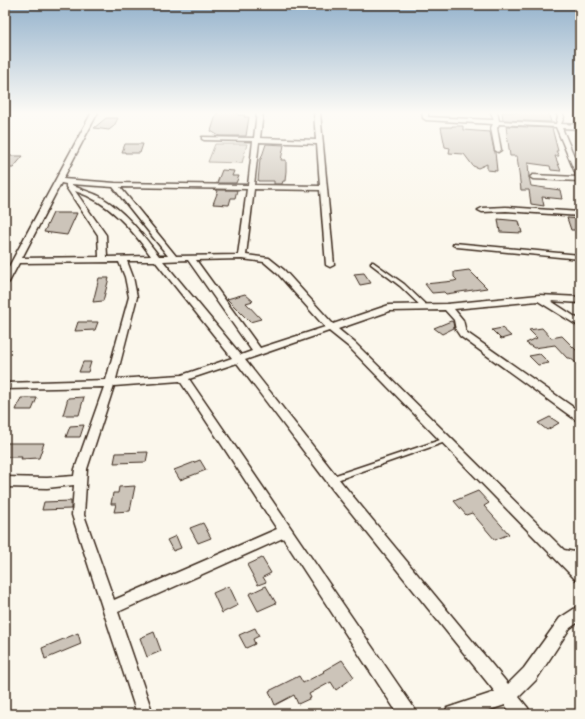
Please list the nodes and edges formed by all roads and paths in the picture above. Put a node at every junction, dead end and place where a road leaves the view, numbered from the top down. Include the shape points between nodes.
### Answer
1 (77, 146) edge
2 (256, 146) edge
3 (320, 146) edge
4 (497, 146) edge
5 (566, 146) edge
6 (498, 150) dead end
7 (533, 177) dead end
8 (580, 178) edge
9 (58, 181) junction
10 (115, 184) junction
11 (68, 185) junction
12 (251, 186) junction
13 (324, 188) junction
14 (482, 210) dead end
15 (580, 214) edge
16 (457, 245) dead end
17 (242, 256) junction
18 (580, 257) edge
19 (122, 258) junction
20 (155, 258) junction
21 (174, 258) junction
22 (190, 258) junction
23 (103, 259) junction
24 (16, 261) junction
25 (372, 263) dead end
26 (330, 265) dead end
27 (5, 282) edge
28 (539, 298) junction
29 (580, 300) edge
30 (447, 307) junction
31 (426, 308) junction
32 (580, 324) edge
33 (331, 328) junction
34 (258, 352) junction
35 (240, 358) junction
36 (183, 378) junction
37 (110, 383) junction
38 (5, 386) edge
39 (580, 417) edge
40 (446, 440) junction
41 (332, 479) junction
42 (80, 480) junction
43 (5, 482) edge
44 (286, 531) junction
45 (560, 555) junction
46 (580, 559) edge
47 (580, 575) edge
48 (110, 609) junction
49 (580, 612) edge
50 (508, 696) junction
51 (145, 714) edge
52 (408, 714) edge
53 (453, 714) edge
54 (522, 714) edge

1 - 9 street
2 - 12 street
3 - 13 street
4 - 6 street
5 - 8 street
7 - 8 street
9 - 11 street
9 - 24 street
10 - 11 street
10 - 12 street
10 - 21 street
11 - 20 street via 99,199 121,214
11 - 23 street via 102,235
12 - 13 street
12 - 17 street
13 - 26 street
14 - 15 street
16 - 18 street
17 - 22 street
17 - 33 street via 266,260 281,272
19 - 20 street
19 - 23 street
19 - 37 street via 133,297
20 - 21 street
20 - 35 street
21 - 22 street
22 - 34 street
23 - 24 street
24 - 27 street
25 - 31 lane via 402,284
28 - 29 street
28 - 30 street
28 - 32 street
30 - 31 street
30 - 39 street via 456,316 463,334
31 - 33 street via 389,308
33 - 34 street
33 - 40 street via 352,345
34 - 35 street
35 - 36 street
35 - 41 street
36 - 37 street
36 - 44 street
37 - 38 street
37 - 42 street via 81,469
40 - 41 lane
40 - 45 street
41 - 50 street
42 - 43 street via 47,483
42 - 48 street via 78,515
44 - 48 street
44 - 52 street
45 - 46 street
45 - 47 street
48 - 51 street
49 - 50 street via 565,623 530,674
50 - 53 street
50 - 54 street

